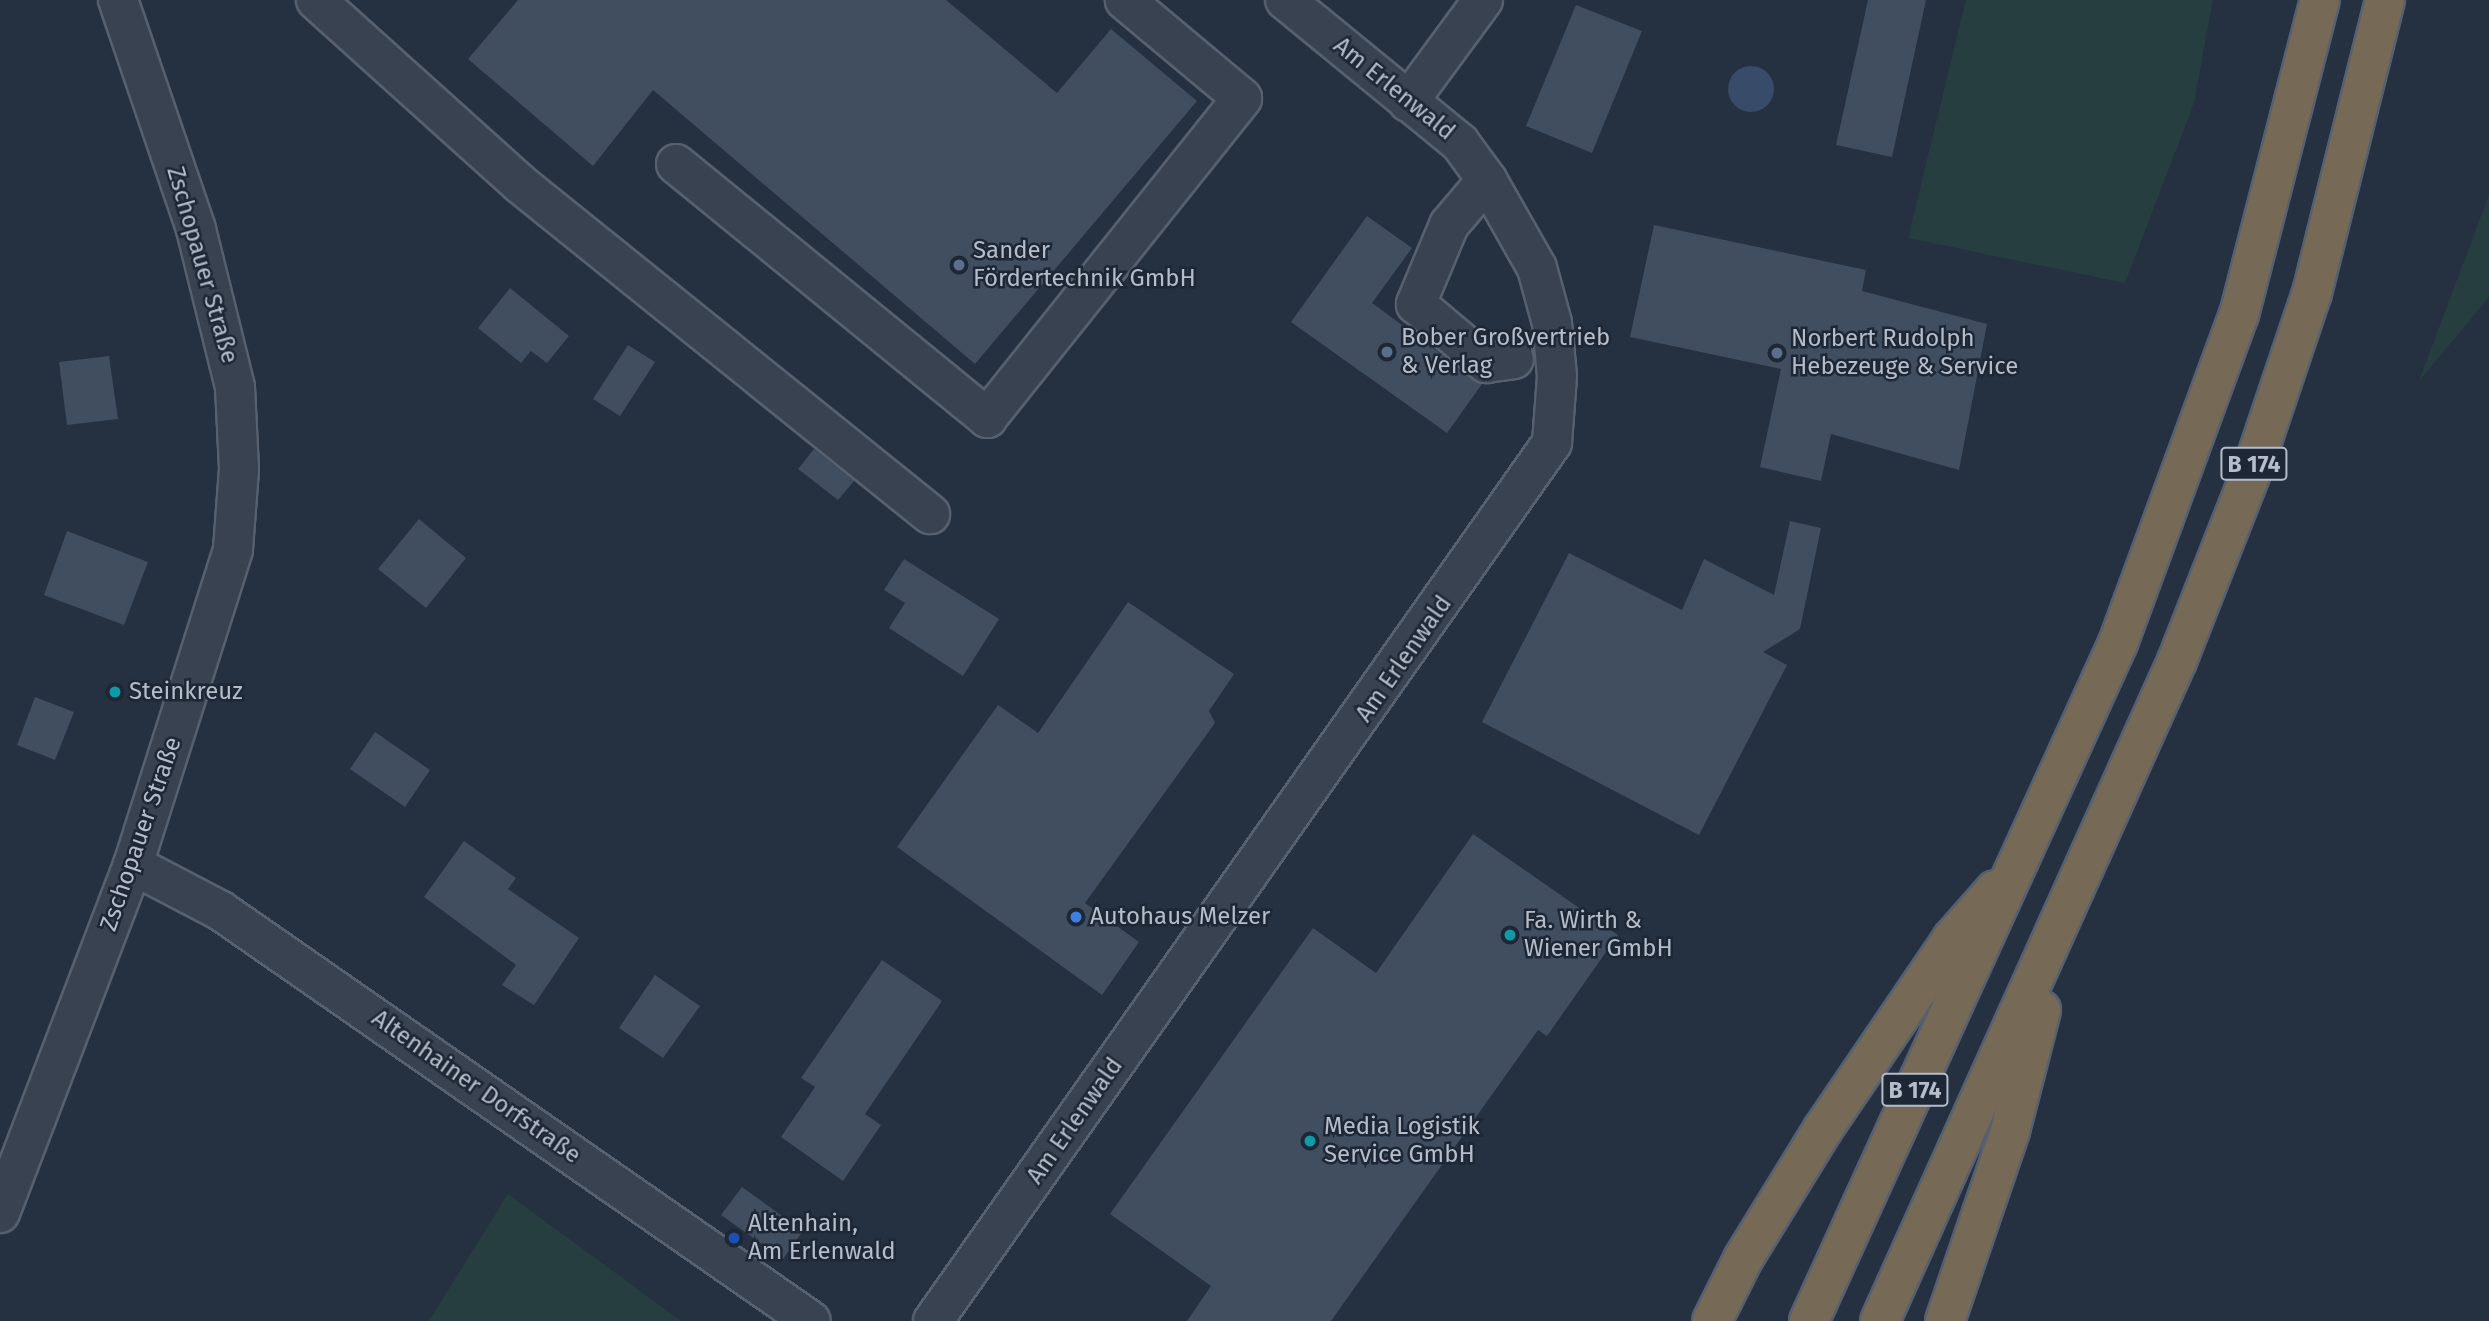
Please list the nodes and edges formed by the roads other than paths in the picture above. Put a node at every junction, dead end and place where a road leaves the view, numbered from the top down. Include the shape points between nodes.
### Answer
1 (118, 0) edge
2 (316, 0) edge
3 (1125, 0) edge
4 (1285, 0) edge
5 (1483, 0) edge
6 (2320, 0) edge
7 (2385, 0) edge
8 (1408, 102) junction
9 (676, 164) dead end
10 (1487, 180) junction
11 (1514, 359) dead end
12 (930, 514) dead end
13 (2022, 860) junction
14 (133, 865) junction
15 (2067, 910) junction
16 (0, 1213) edge
17 (811, 1321) edge
18 (933, 1321) edge
19 (1712, 1321) edge
20 (1809, 1321) edge
21 (1880, 1321) edge
22 (1945, 1321) edge

1 - 14 street, Zschopauer Straße via 196,229 235,387 239,469 233,549 218,608
2 - 12 street via 519,183
3 - 9 street via 1242,98 987,418
4 - 8 street, Am Erlenwald
5 - 8 street
6 - 13 highway, B 174 via 2239,315 2118,643
7 - 15 highway, B 174 via 2312,293 2253,468 2178,661
8 - 10 street, Am Erlenwald via 1460,143
10 - 11 street via 1449,225 1416,304 1486,363
10 - 18 street, Am Erlenwald via 1537,268 1552,323 1557,376 1552,443
13 - 19 highway via 1952,939 1831,1118 1743,1259
13 - 20 highway, B 174
14 - 16 street, Zschopauer Straße
14 - 17 street, Altenhainer Dorfstraße via 221,911
15 - 21 highway, B 174
15 - 22 highway via 2010,1130

